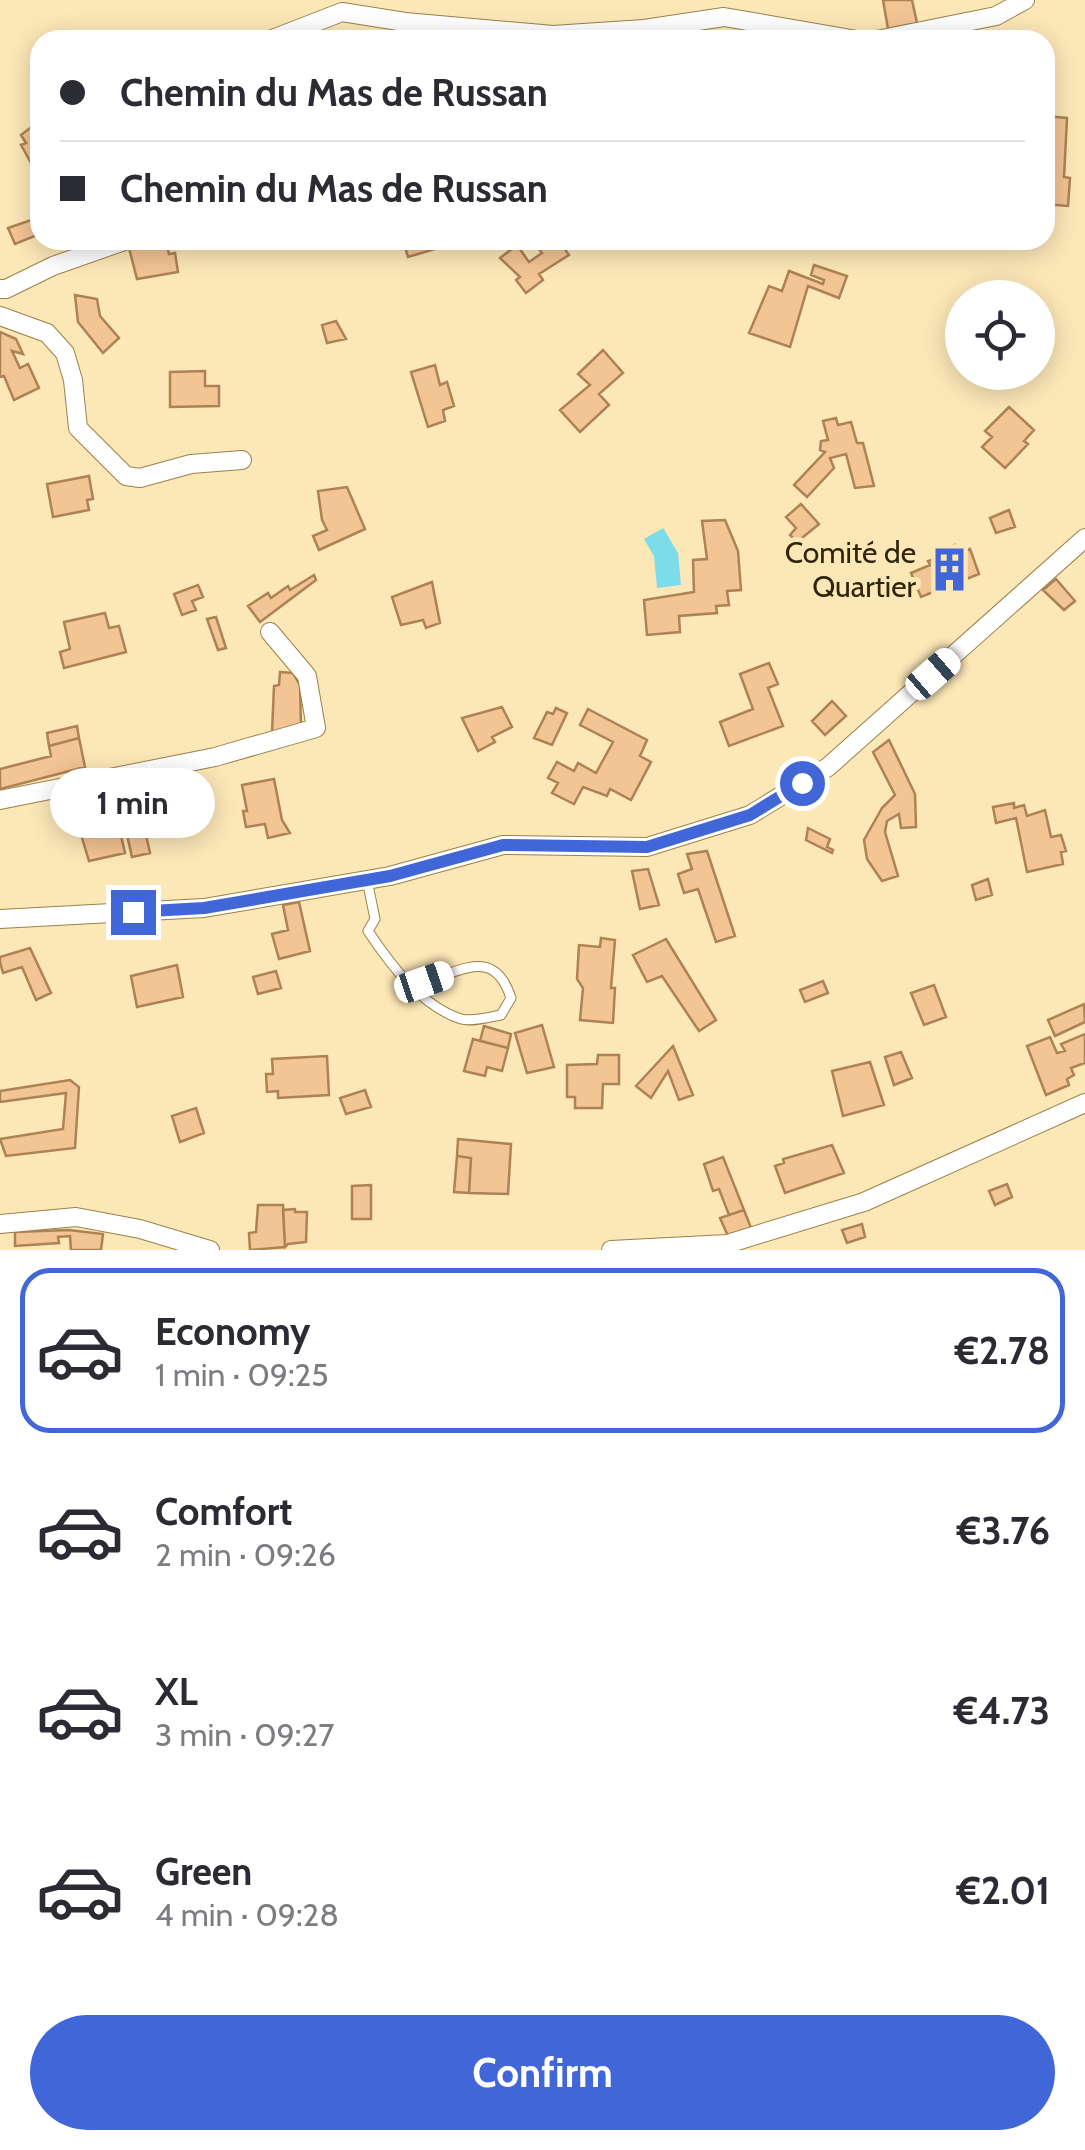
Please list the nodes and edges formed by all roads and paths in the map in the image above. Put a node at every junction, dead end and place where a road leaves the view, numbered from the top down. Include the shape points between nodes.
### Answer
1 (1025, 0) edge
2 (296, 30) edge
3 (496, 30) edge
4 (629, 30) edge
5 (799, 30) edge
6 (927, 30) edge
7 (99, 250) edge
8 (0, 289) edge
9 (0, 316) edge
10 (242, 460) dead end
11 (1085, 538) edge
12 (270, 632) dead end
13 (0, 800) edge
14 (367, 880) junction
15 (0, 919) edge
16 (408, 981) junction
17 (1085, 1103) edge
18 (0, 1224) edge
19 (210, 1250) edge
20 (612, 1250) edge

1 - 6 street via 996,16
2 - 3 street via 342,12
4 - 5 street via 724,17
7 - 8 street
9 - 10 street via 48,333 65,353 78,428 126,476
11 - 14 street via 828,767 750,815 647,847 503,845
12 - 13 street via 307,676 316,728 215,757
14 - 15 street via 204,908
14 - 16 lane via 375,919 368,930
16 - 16 lane via 464,1020 502,1015 511,998 495,970 481,964
17 - 20 street via 864,1202 727,1244
18 - 19 street via 76,1217

